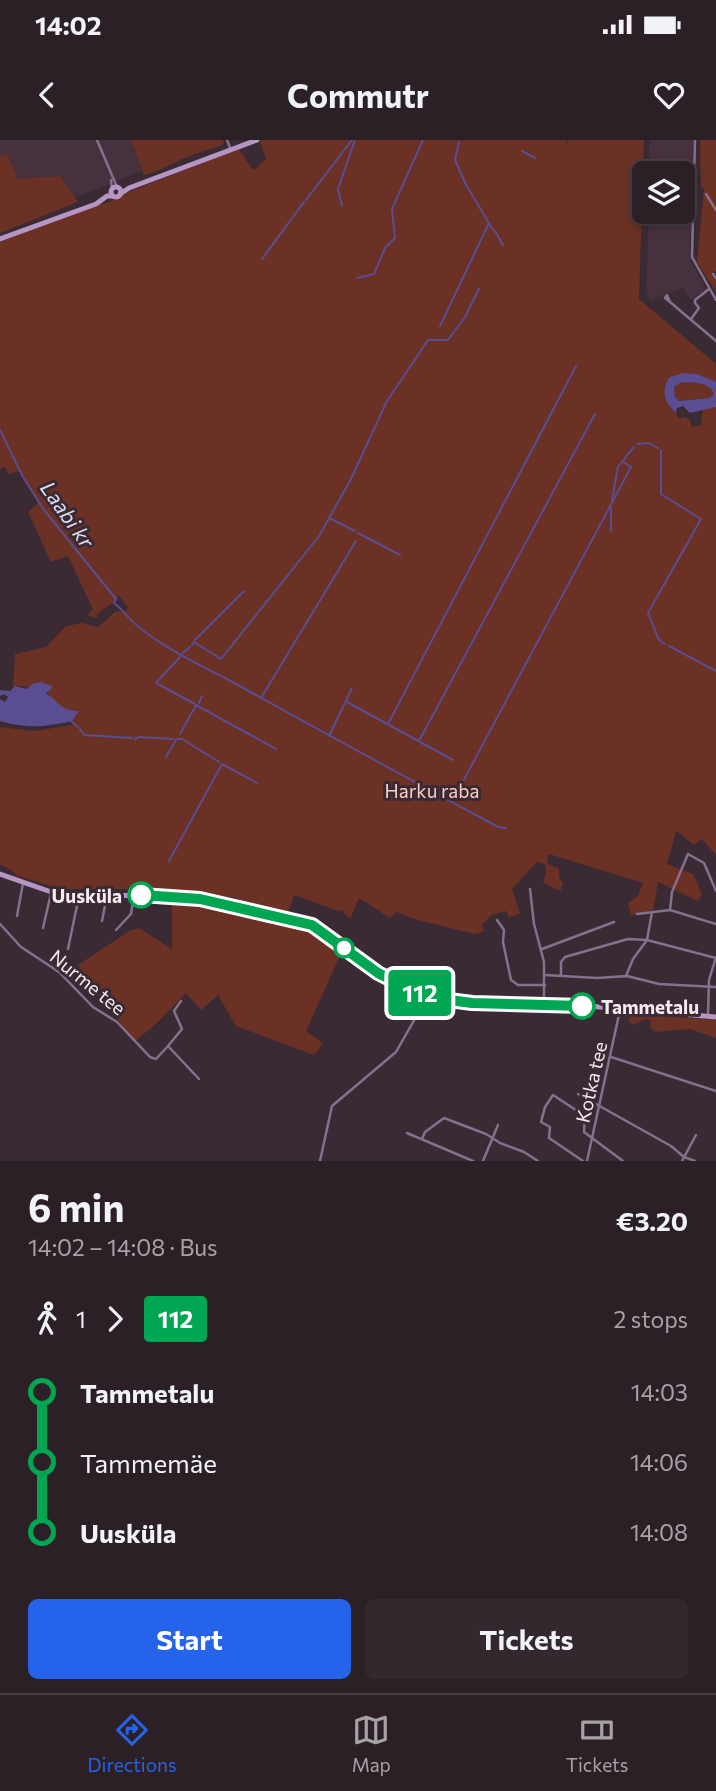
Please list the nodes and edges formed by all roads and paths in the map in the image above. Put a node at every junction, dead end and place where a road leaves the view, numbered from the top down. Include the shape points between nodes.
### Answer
1 (97, 140) edge
2 (227, 140) edge
3 (257, 140) edge
4 (695, 140) edge
5 (231, 150) junction
6 (115, 191) junction
7 (706, 194) dead end
8 (716, 210) edge
9 (0, 239) edge
10 (709, 289) junction
11 (716, 300) edge
12 (670, 302) dead end
13 (691, 319) junction
14 (716, 341) edge
15 (0, 874) edge
16 (23, 883) junction
17 (530, 889) dead end
18 (716, 891) edge
19 (51, 892) junction
20 (107, 895) junction
21 (134, 895) junction
22 (79, 896) junction
23 (670, 911) junction
24 (652, 912) junction
25 (637, 914) dead end
26 (16, 916) dead end
27 (497, 920) dead end
28 (102, 921) dead end
29 (614, 922) dead end
30 (0, 924) edge
31 (716, 924) edge
32 (43, 928) dead end
33 (116, 930) dead end
34 (647, 940) junction
35 (68, 949) dead end
36 (542, 950) junction
37 (716, 957) edge
38 (545, 975) junction
39 (561, 975) junction
40 (626, 976) junction
41 (545, 985) junction
42 (708, 987) junction
43 (716, 987) edge
44 (428, 996) junction
45 (181, 1001) dead end
46 (544, 1003) junction
47 (621, 1010) junction
48 (708, 1017) junction
49 (716, 1017) edge
50 (168, 1046) junction
51 (611, 1057) junction
52 (199, 1079) dead end
53 (716, 1091) edge
54 (578, 1094) dead end
55 (600, 1106) junction
56 (498, 1125) dead end
57 (407, 1133) dead end
58 (696, 1135) dead end
59 (492, 1138) junction
60 (422, 1139) junction
61 (592, 1139) junction
62 (683, 1159) edge
63 (586, 1160) edge
64 (320, 1161) edge
65 (473, 1161) edge
66 (483, 1161) edge
67 (538, 1161) edge
68 (594, 1161) edge
69 (623, 1161) edge
70 (695, 1161) edge

1 - 6 street
2 - 5 street
3 - 5 street
4 - 10 street via 692,257
5 - 6 street
6 - 9 street
7 - 8 street
10 - 11 street
10 - 13 street via 695,300 699,308
12 - 13 street
13 - 14 street
15 - 16 street
16 - 19 street
16 - 26 street
17 - 36 street
18 - 23 street via 704,863 688,854 672,892
19 - 22 street
19 - 32 street
20 - 21 street
20 - 22 street
20 - 28 street
21 - 33 street via 131,914
21 - 44 street via 200,899 302,922 324,932 378,973
22 - 35 street
23 - 24 street
23 - 31 street
24 - 25 street
24 - 34 street
27 - 41 street via 504,930 510,977 518,985
29 - 36 street
30 - 50 street, Nurme tee via 21,947 59,972 93,1007 117,1022 150,1057 158,1057
34 - 37 street
34 - 39 street via 628,939 565,957
34 - 40 street
36 - 38 street
37 - 42 street
38 - 39 street
38 - 41 street
39 - 40 street
40 - 42 street via 659,984
41 - 46 street
42 - 43 street
42 - 48 street
44 - 46 street via 472,1003
44 - 64 street via 396,1052 332,1107
45 - 50 street via 174,1011 182,1029
46 - 47 street
47 - 48 street
47 - 51 street, Kotka tee
48 - 49 street
50 - 52 street
51 - 53 street
51 - 55 street, Kotka tee
54 - 55 street
55 - 61 street, Kotka tee
55 - 62 street via 671,1146
56 - 59 street
57 - 60 street
58 - 62 street
59 - 60 street via 444,1118
59 - 66 street
59 - 67 street
60 - 65 street
61 - 63 street, Kotka tee
61 - 63 street via 584,1132 585,1116 553,1095 541,1120 550,1127 549,1138
61 - 69 street
62 - 70 street
63 - 68 street

